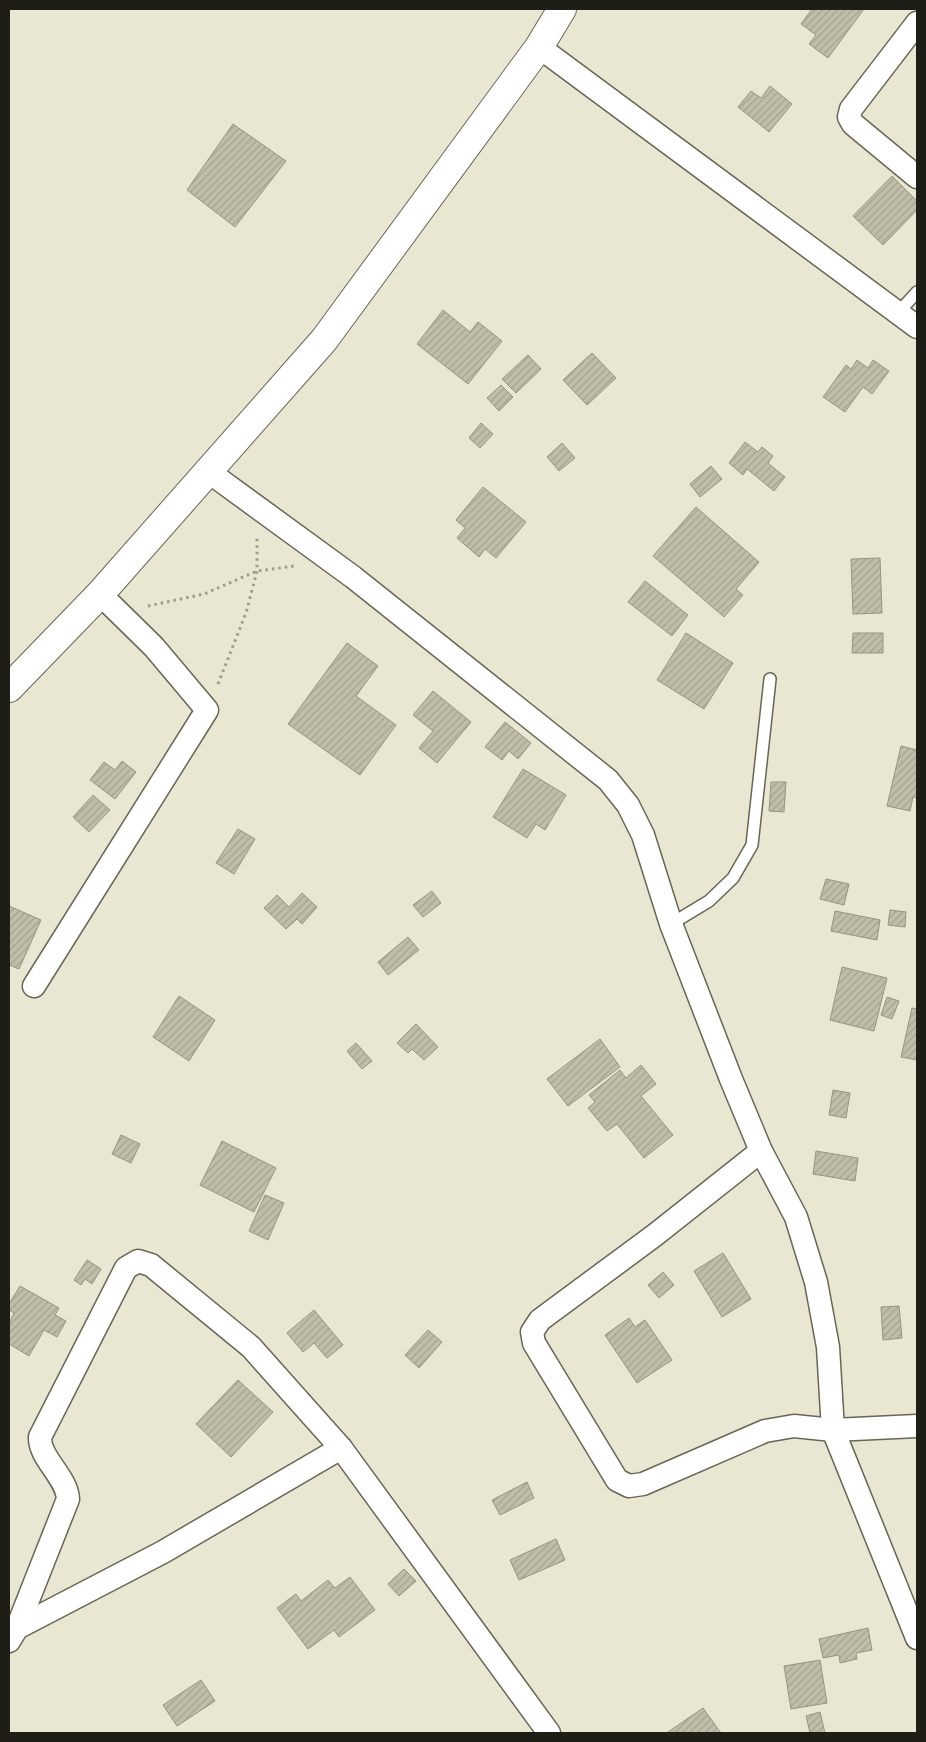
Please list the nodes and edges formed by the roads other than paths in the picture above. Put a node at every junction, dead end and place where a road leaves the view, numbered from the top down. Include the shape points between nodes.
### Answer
1 (557, 11) edge
2 (917, 23) edge
3 (538, 47) junction
4 (917, 177) edge
5 (917, 292) edge
6 (898, 313) junction
7 (917, 327) edge
8 (208, 472) junction
9 (100, 594) junction
10 (770, 679) dead end
11 (9, 688) edge
12 (671, 924) junction
13 (34, 986) dead end
14 (761, 1151) junction
15 (917, 1426) edge
16 (833, 1430) junction
17 (341, 1448) junction
18 (13, 1635) edge
19 (917, 1638) edge
20 (549, 1733) edge

1 - 3 street
2 - 4 street via 851,109 849,117 853,124
3 - 6 street
3 - 8 street via 324,340
5 - 6 lane
6 - 7 street
8 - 9 street
8 - 12 street via 353,577 608,780 628,805 644,835
9 - 11 street
9 - 13 street via 154,647 207,710
10 - 12 lane via 752,845 734,878 709,901
12 - 14 street
14 - 16 street via 796,1217 816,1282 828,1347
14 - 16 street via 540,1320 532,1332 534,1343 617,1480 629,1486 643,1484 766,1431 794,1426
15 - 16 street
16 - 19 street
17 - 18 street
17 - 18 street via 251,1347 151,1265 138,1261 126,1268 40,1437 41,1446 66,1489 68,1499
17 - 20 street

